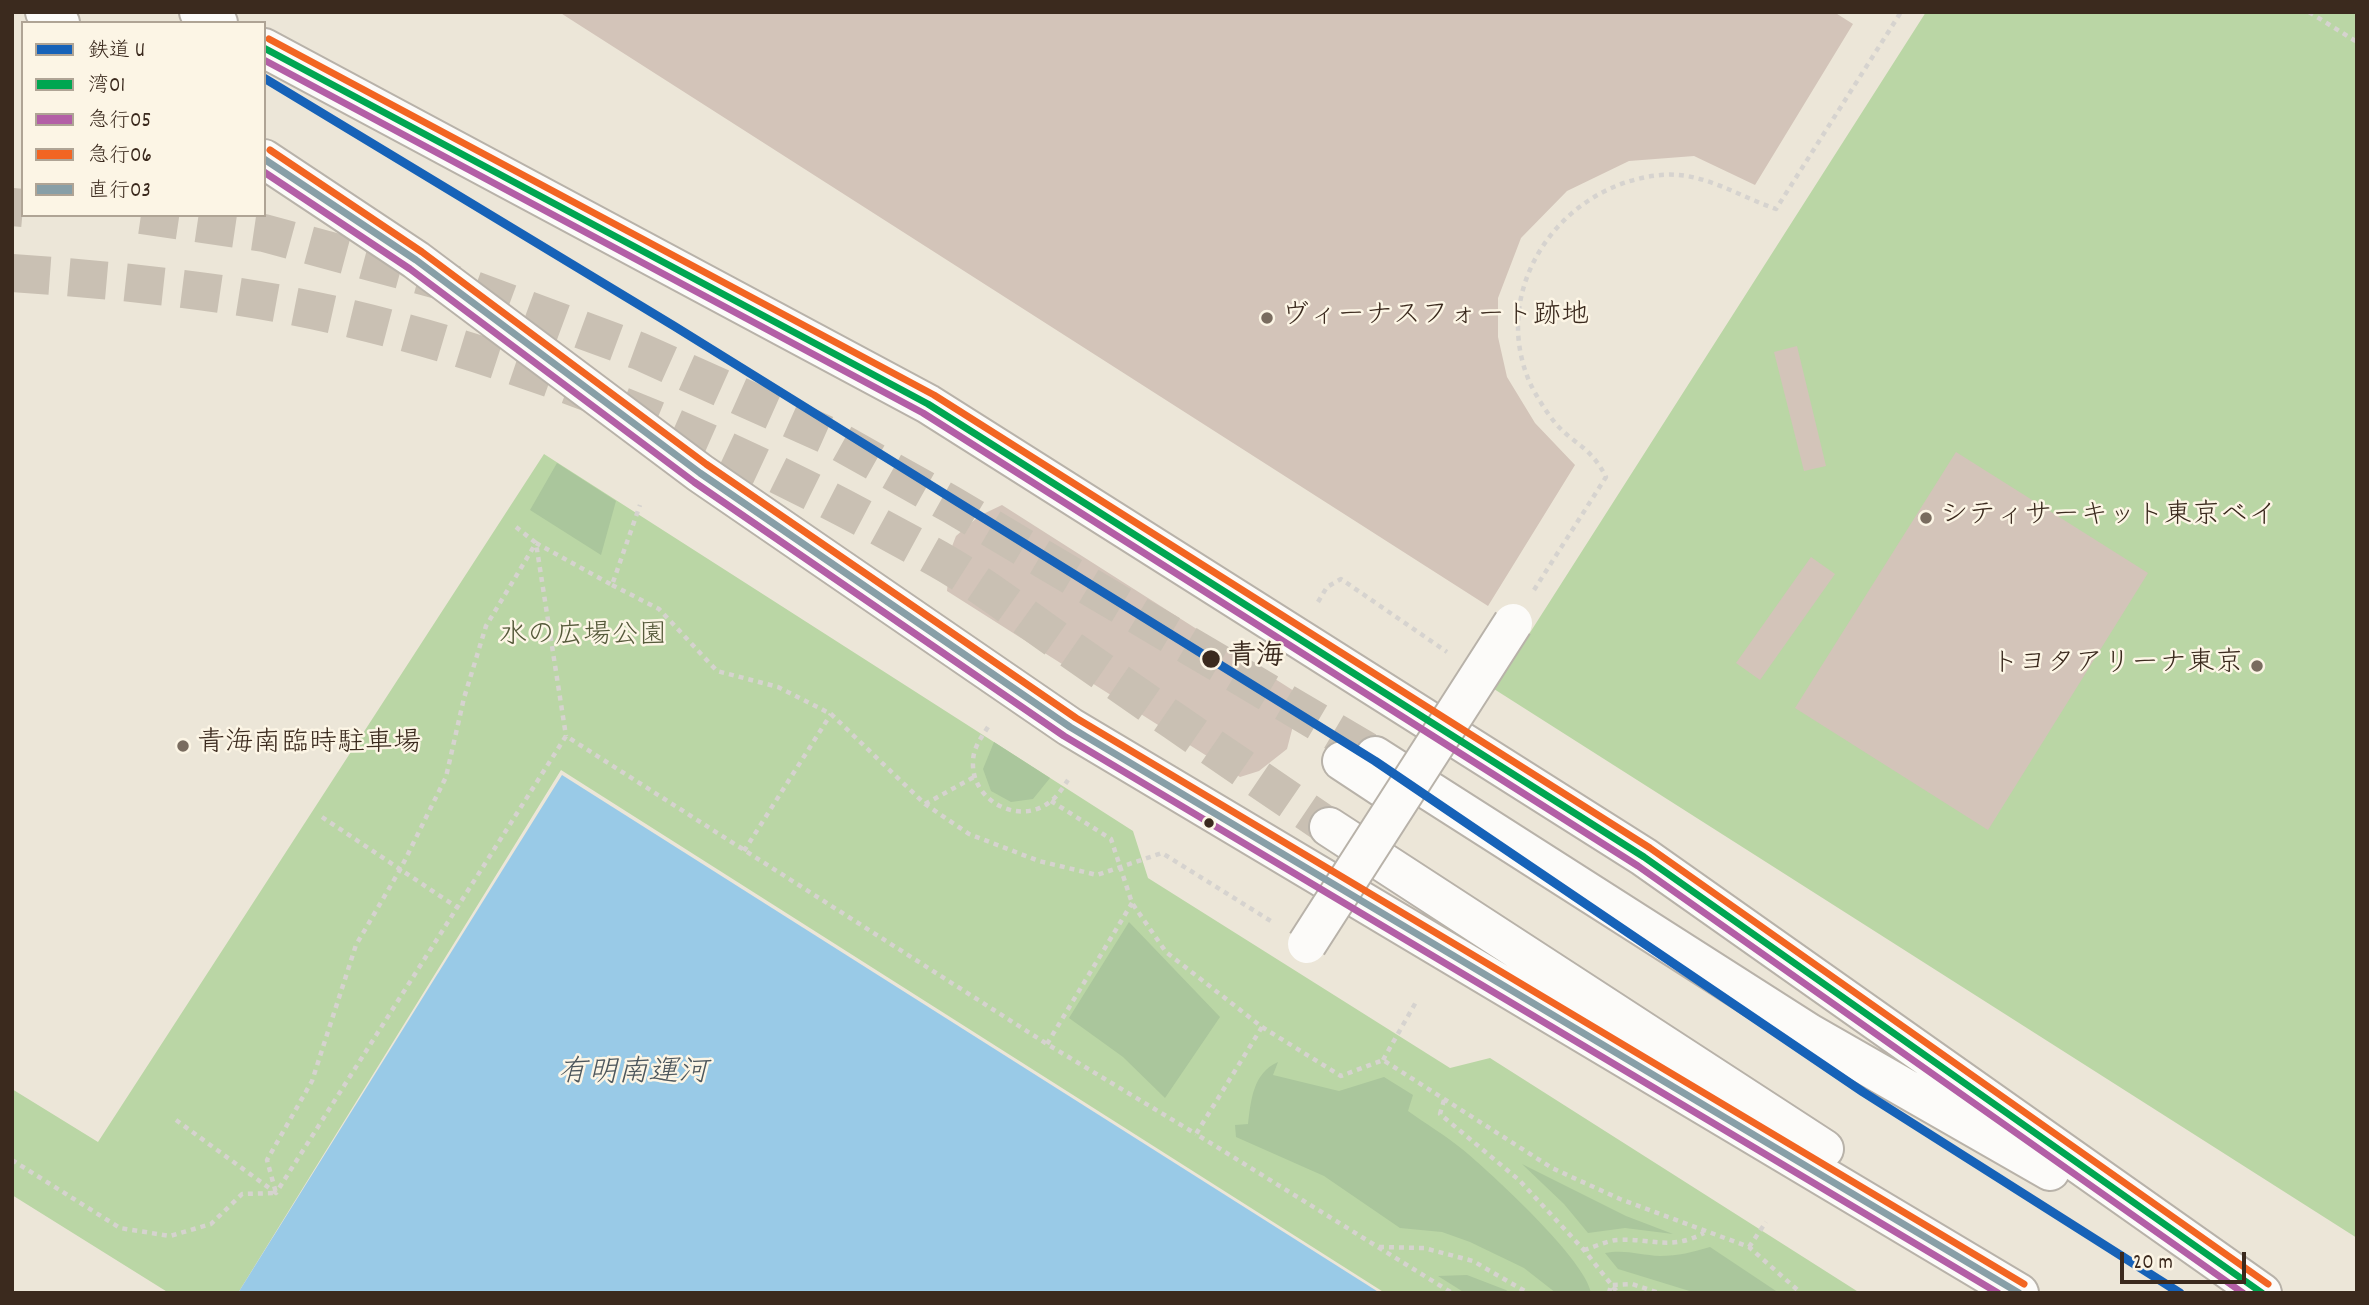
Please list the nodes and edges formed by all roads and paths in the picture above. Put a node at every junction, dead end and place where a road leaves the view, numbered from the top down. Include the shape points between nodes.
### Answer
1 (199, 12) edge
2 (1901, 12) edge
3 (2309, 12) edge
4 (215, 21) edge
5 (2357, 41) edge
6 (266, 49) edge
7 (266, 160) edge
8 (640, 505) dead end
9 (516, 527) dead end
10 (536, 543) junction
11 (612, 585) junction
12 (1315, 605) dead end
13 (1513, 623) joint
14 (1479, 674) junction
15 (831, 714) junction
16 (988, 727) dead end
17 (566, 736) junction
18 (974, 777) junction
19 (1068, 780) dead end
20 (1399, 799) junction
21 (1051, 802) junction
22 (925, 804) junction
23 (322, 817) dead end
24 (1329, 827) tunnel mouth
25 (744, 851) junction
26 (1120, 867) junction
27 (401, 868) junction
28 (1132, 903) junction
29 (458, 908) junction
30 (1307, 944) joint
31 (1416, 1002) dead end
32 (1262, 1027) junction
33 (1047, 1044) junction
34 (1382, 1060) junction
35 (1444, 1100) junction
36 (176, 1120) dead end
37 (1196, 1134) junction
38 (12, 1160) edge
39 (276, 1193) junction
40 (1766, 1222) dead end
41 (1705, 1233) junction
42 (1378, 1247) junction
43 (1749, 1247) junction
44 (1584, 1250) junction
45 (1611, 1285) junction
46 (2258, 1290) edge
47 (1452, 1293) edge
48 (1528, 1293) edge
49 (1609, 1293) edge
50 (1618, 1293) edge
51 (1659, 1293) edge
52 (1801, 1293) edge
53 (2020, 1293) edge
54 (2038, 1293) edge

1 - 4 street
2 - 13 path via 1776,209 1710,180 1662,174 1616,184 1574,208 1542,243 1523,288 1519,336 1530,383 1556,424 1595,456 1606,477
3 - 5 path
6 - 46 street via 928,404 1644,858
7 - 53 street via 416,260 700,473 1070,727
8 - 11 path
9 - 10 path
10 - 11 path
10 - 17 path
10 - 27 path via 486,626 446,777
11 - 15 path via 659,609 717,671 778,687
12 - 14 path via 1327,587 1341,579
13 - 14 street, bridge
14 - 20 street, bridge
15 - 22 path
15 - 25 path
16 - 18 path via 976,746
17 - 25 path
17 - 29 path
18 - 21 path via 981,791 1006,809 1022,812
18 - 22 path
19 - 21 path
20 - 30 street, bridge
20 - 46 street via 1359,758 1809,1033
21 - 26 path via 1111,839
22 - 26 path via 969,834 1039,861 1097,875
23 - 27 path
24 - 54 street via 1761,1106
25 - 33 path
26 - 28 path
26 - 30 path via 1162,853
27 - 29 path
27 - 39 path via 356,945 312,1081 267,1160
28 - 32 path via 1166,952
28 - 33 path
29 - 39 path
31 - 34 path
32 - 34 path via 1341,1076
32 - 37 path
33 - 37 path
34 - 35 path
35 - 41 path via 1552,1168
35 - 44 path via 1440,1114 1519,1180
36 - 39 path
37 - 42 path
38 - 39 path via 120,1228 170,1236 211,1224 242,1194
40 - 43 path
41 - 43 path
41 - 44 path via 1670,1245 1616,1240
42 - 47 path
42 - 48 path via 1424,1248 1473,1261
43 - 52 path
44 - 45 path
45 - 49 path
45 - 50 path
45 - 51 path via 1632,1284

